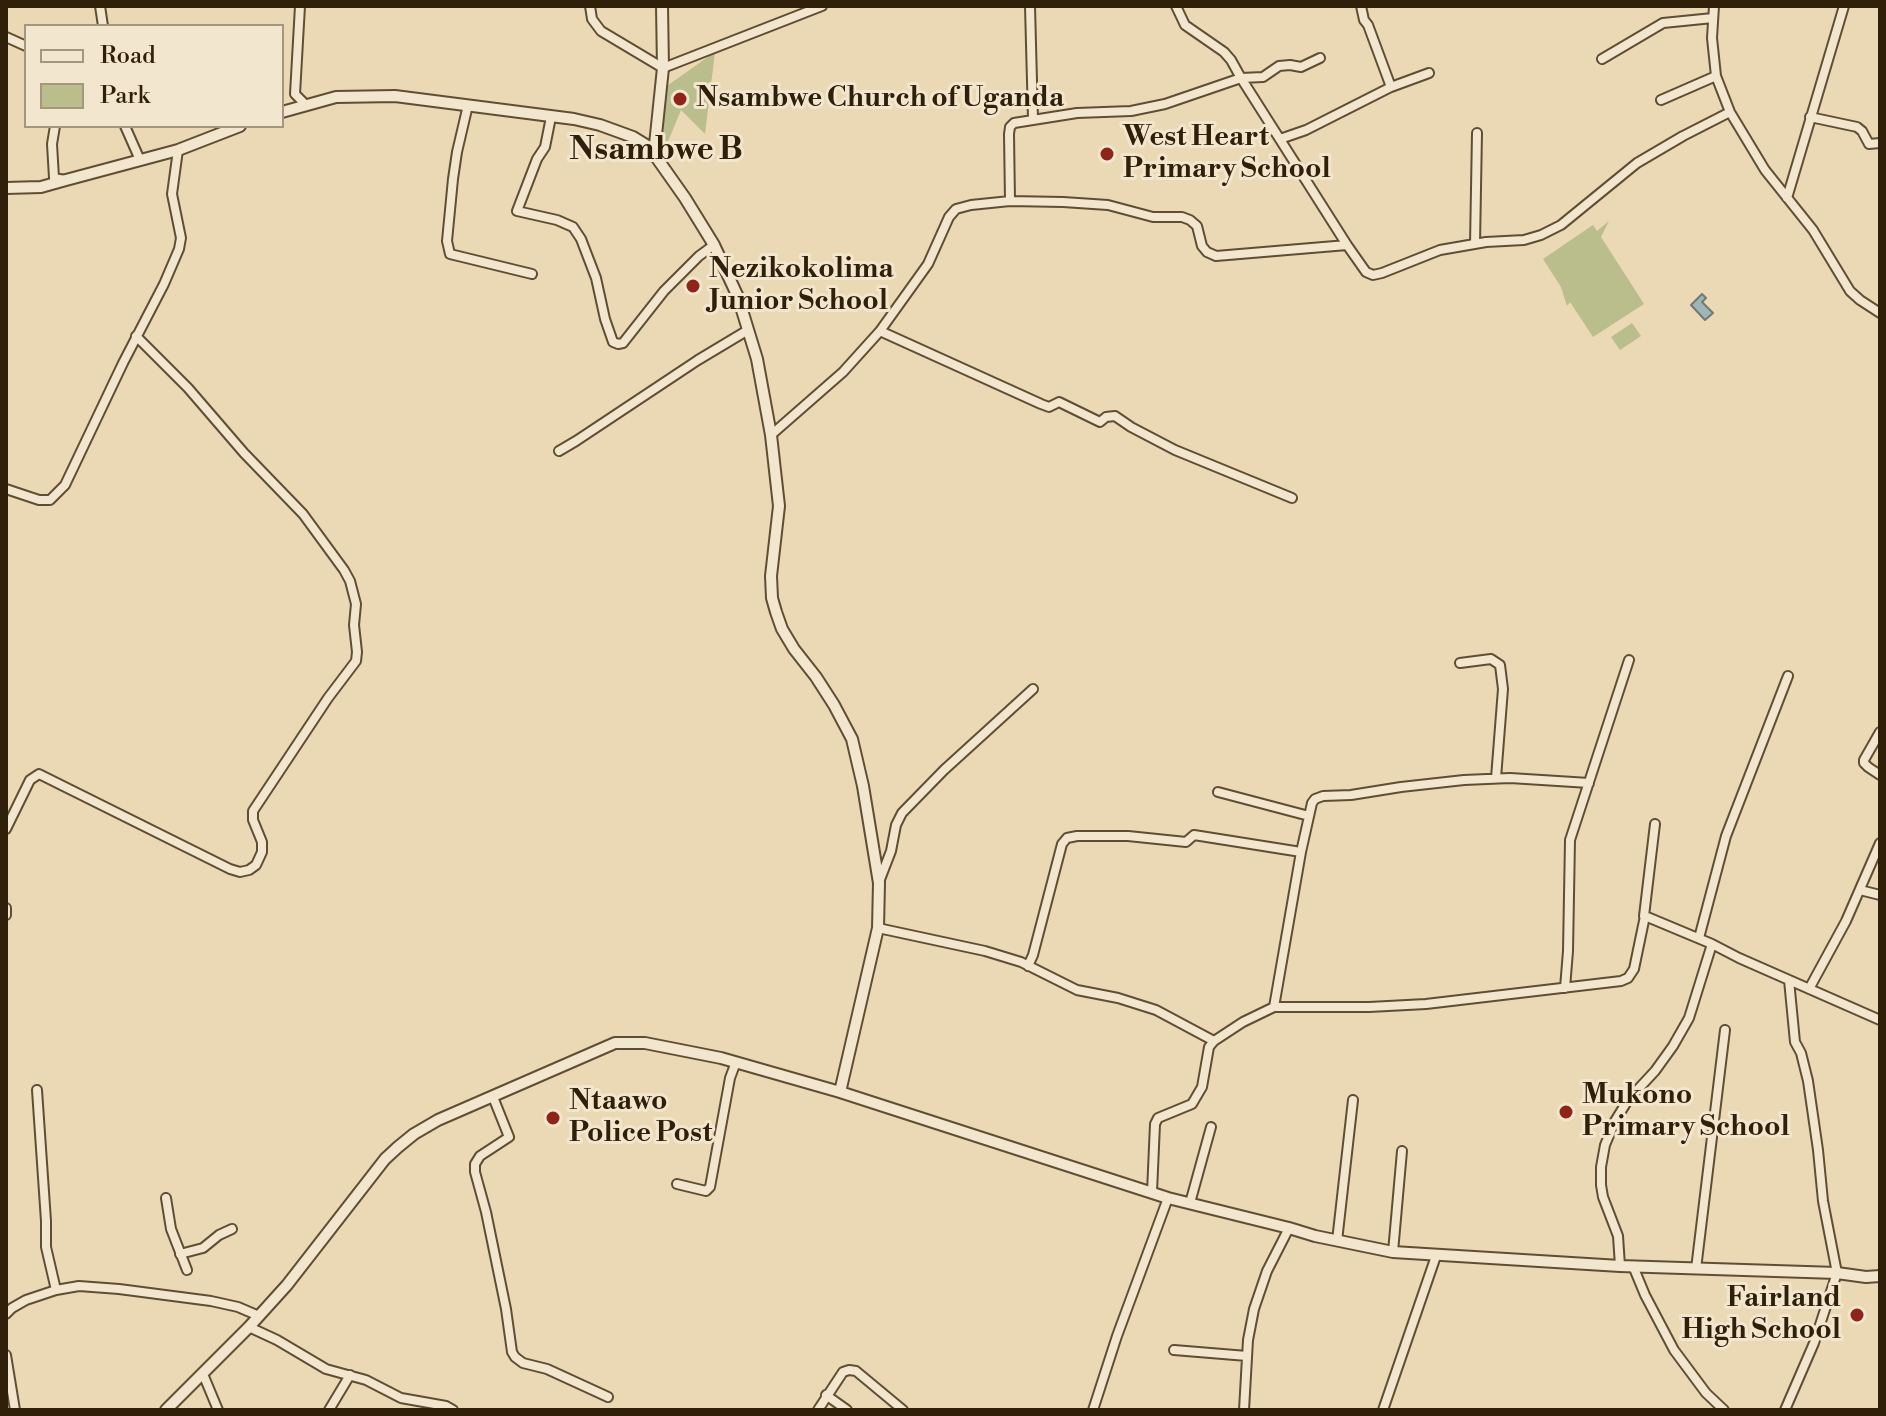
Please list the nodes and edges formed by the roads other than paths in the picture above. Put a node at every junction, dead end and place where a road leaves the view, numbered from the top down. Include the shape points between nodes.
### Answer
1 (300, 6) edge
2 (590, 6) edge
3 (662, 6) edge
4 (822, 6) edge
5 (1030, 6) edge
6 (1176, 6) edge
7 (1361, 6) edge
8 (1714, 6) edge
9 (1844, 6) edge
10 (1713, 18) junction
11 (1320, 58) dead end
12 (1602, 59) dead end
13 (663, 68) junction
14 (1429, 73) dead end
15 (1716, 76) junction
16 (1241, 78) junction
17 (1391, 87) junction
18 (1661, 100) dead end
19 (305, 104) junction
20 (468, 105) junction
21 (284, 111) edge
22 (1730, 112) junction
23 (551, 117) junction
24 (1810, 117) junction
25 (1033, 119) junction
26 (55, 128) edge
27 (126, 128) edge
28 (235, 128) edge
29 (1477, 133) dead end
30 (1280, 139) junction
31 (1880, 143) edge
32 (178, 150) junction
33 (654, 154) junction
34 (140, 160) junction
35 (66, 180) junction
36 (6, 188) edge
37 (1787, 198) junction
38 (1010, 201) junction
39 (1475, 244) junction
40 (714, 245) junction
41 (1347, 245) junction
42 (532, 274) dead end
43 (1880, 313) edge
44 (748, 330) junction
45 (880, 331) junction
46 (136, 336) junction
47 (771, 435) junction
48 (559, 451) dead end
49 (6, 489) edge
50 (1292, 498) dead end
51 (1629, 660) dead end
52 (1460, 663) dead end
53 (1788, 676) dead end
54 (1033, 689) dead end
55 (1880, 732) edge
56 (1880, 775) edge
57 (1496, 778) junction
58 (1589, 783) junction
59 (1218, 792) dead end
60 (1309, 816) junction
61 (1655, 824) dead end
62 (6, 829) edge
63 (1880, 843) edge
64 (1301, 852) junction
65 (879, 883) junction
66 (1860, 890) junction
67 (1880, 895) edge
68 (6, 908) edge
69 (6, 915) edge
70 (1644, 916) junction
71 (878, 928) junction
72 (1699, 938) junction
73 (1712, 944) junction
74 (1028, 966) junction
75 (1789, 980) junction
76 (1565, 988) junction
77 (1809, 989) junction
78 (1274, 1007) junction
79 (1880, 1020) edge
80 (1725, 1030) dead end
81 (1214, 1041) junction
82 (736, 1062) junction
83 (37, 1090) dead end
84 (840, 1092) junction
85 (493, 1097) junction
86 (1353, 1100) dead end
87 (1211, 1127) dead end
88 (1402, 1151) dead end
89 (677, 1184) dead end
90 (1152, 1192) junction
91 (166, 1198) dead end
92 (1168, 1198) junction
93 (1190, 1203) junction
94 (1289, 1228) junction
95 (232, 1229) dead end
96 (1337, 1241) junction
97 (1393, 1252) junction
98 (180, 1254) junction
99 (1436, 1256) junction
100 (1620, 1266) junction
101 (1633, 1266) junction
102 (1696, 1269) junction
103 (187, 1270) dead end
104 (1837, 1273) junction
105 (1880, 1276) edge
106 (56, 1290) junction
107 (6, 1314) edge
108 (259, 1316) junction
109 (249, 1327) junction
110 (1174, 1350) dead end
111 (6, 1355) edge
112 (1247, 1356) junction
113 (203, 1374) junction
114 (350, 1375) junction
115 (826, 1395) junction
116 (608, 1397) dead end
117 (401, 1398) junction
118 (15, 1410) edge
119 (166, 1410) edge
120 (218, 1410) edge
121 (329, 1410) edge
122 (400, 1410) edge
123 (453, 1410) edge
124 (818, 1410) edge
125 (847, 1410) edge
126 (903, 1410) edge
127 (1093, 1410) edge
128 (1244, 1410) edge
129 (1383, 1410) edge
130 (1724, 1410) edge
131 (1785, 1410) edge

1 - 19 street via 295,94
2 - 13 street via 601,31
3 - 13 street
4 - 13 street
5 - 25 street
6 - 16 street via 1185,25 1224,52
7 - 17 street via 1362,24
8 - 10 street
9 - 24 street
10 - 12 street via 1663,23
10 - 15 street
11 - 16 street via 1301,67 1279,66 1263,77
13 - 33 street
14 - 17 street
15 - 18 street
15 - 22 street
16 - 25 street via 1131,111
16 - 30 street
17 - 30 street
19 - 20 street via 336,97 395,96
19 - 21 street
20 - 23 street
20 - 42 street via 453,179 450,254
22 - 37 street
22 - 39 street via 1637,163 1561,225 1524,240
23 - 33 street via 626,133
23 - 40 street via 545,147 517,211 573,227 596,278 613,342 623,343 664,291
24 - 31 street via 1857,127 1867,143
24 - 37 street
25 - 38 street via 1010,127
26 - 35 street via 54,178
27 - 34 street
28 - 32 street
29 - 39 street
30 - 41 street
32 - 34 street
32 - 46 street via 172,194 179,249
33 - 40 street
34 - 35 street
35 - 36 street
37 - 43 street via 1818,236 1850,291
38 - 41 street via 1108,205 1153,217 1182,217 1197,226 1202,246 1216,256
38 - 45 street via 956,209 928,264
39 - 41 street via 1440,250 1373,275
40 - 44 street
44 - 47 street
44 - 48 street
45 - 47 street via 843,372
45 - 50 street via 1049,407 1059,402 1100,422 1115,416 1175,450
46 - 49 street via 58,494 39,500
46 - 62 street via 303,514 344,570 356,604 356,661 253,811 262,852 249,870 230,869 39,774 30,780
47 - 65 street via 779,506 772,598 782,629 852,739
51 - 58 street
52 - 57 street via 1491,659 1500,665
53 - 72 street via 1726,836
54 - 65 street via 902,813
55 - 56 street via 1864,763
57 - 58 street
57 - 60 street via 1323,796 1312,803
58 - 76 street via 1569,845
59 - 60 street
60 - 64 street
61 - 70 street
63 - 66 street
64 - 74 street via 1194,835 1186,842 1128,836 1067,838
64 - 78 street
65 - 71 street
66 - 67 street
66 - 77 street
68 - 69 street
70 - 72 street
70 - 76 street via 1628,978
71 - 74 street
71 - 84 street
72 - 73 street
73 - 75 street
73 - 100 street via 1689,1018 1655,1071 1628,1100 1605,1145 1601,1185 1618,1236
74 - 81 street via 1077,990 1156,1010
75 - 77 street
75 - 104 street via 1795,1042 1808,1081
76 - 78 street via 1384,1007
77 - 79 street
78 - 81 street
80 - 102 street
81 - 90 street via 1206,1053 1196,1099 1155,1124
82 - 84 street
82 - 85 street via 645,1043 615,1043
82 - 89 street via 710,1187 706,1191
83 - 106 street via 46,1247
84 - 90 street
85 - 108 street via 438,1120 398,1147
85 - 116 street via 509,1137 480,1156 475,1172 512,1352 523,1363
86 - 96 street
87 - 93 street
88 - 97 street
90 - 92 street
91 - 98 street
92 - 93 street
92 - 127 street
93 - 94 street
94 - 96 street
94 - 112 street via 1260,1290
95 - 98 street via 203,1248
96 - 97 street
97 - 99 street
98 - 103 street
99 - 100 street
99 - 129 street
100 - 101 street
101 - 102 street
101 - 130 street via 1674,1350
102 - 104 street
104 - 105 street
104 - 131 street
106 - 107 street
106 - 108 street via 119,1289 211,1301
108 - 109 street
109 - 113 street
109 - 114 street via 326,1369
110 - 112 street
111 - 118 street
112 - 128 street
113 - 119 street
113 - 120 street
114 - 117 street
114 - 121 street
115 - 124 street
115 - 125 street
115 - 126 street via 843,1372 856,1371
117 - 122 street
117 - 123 street

